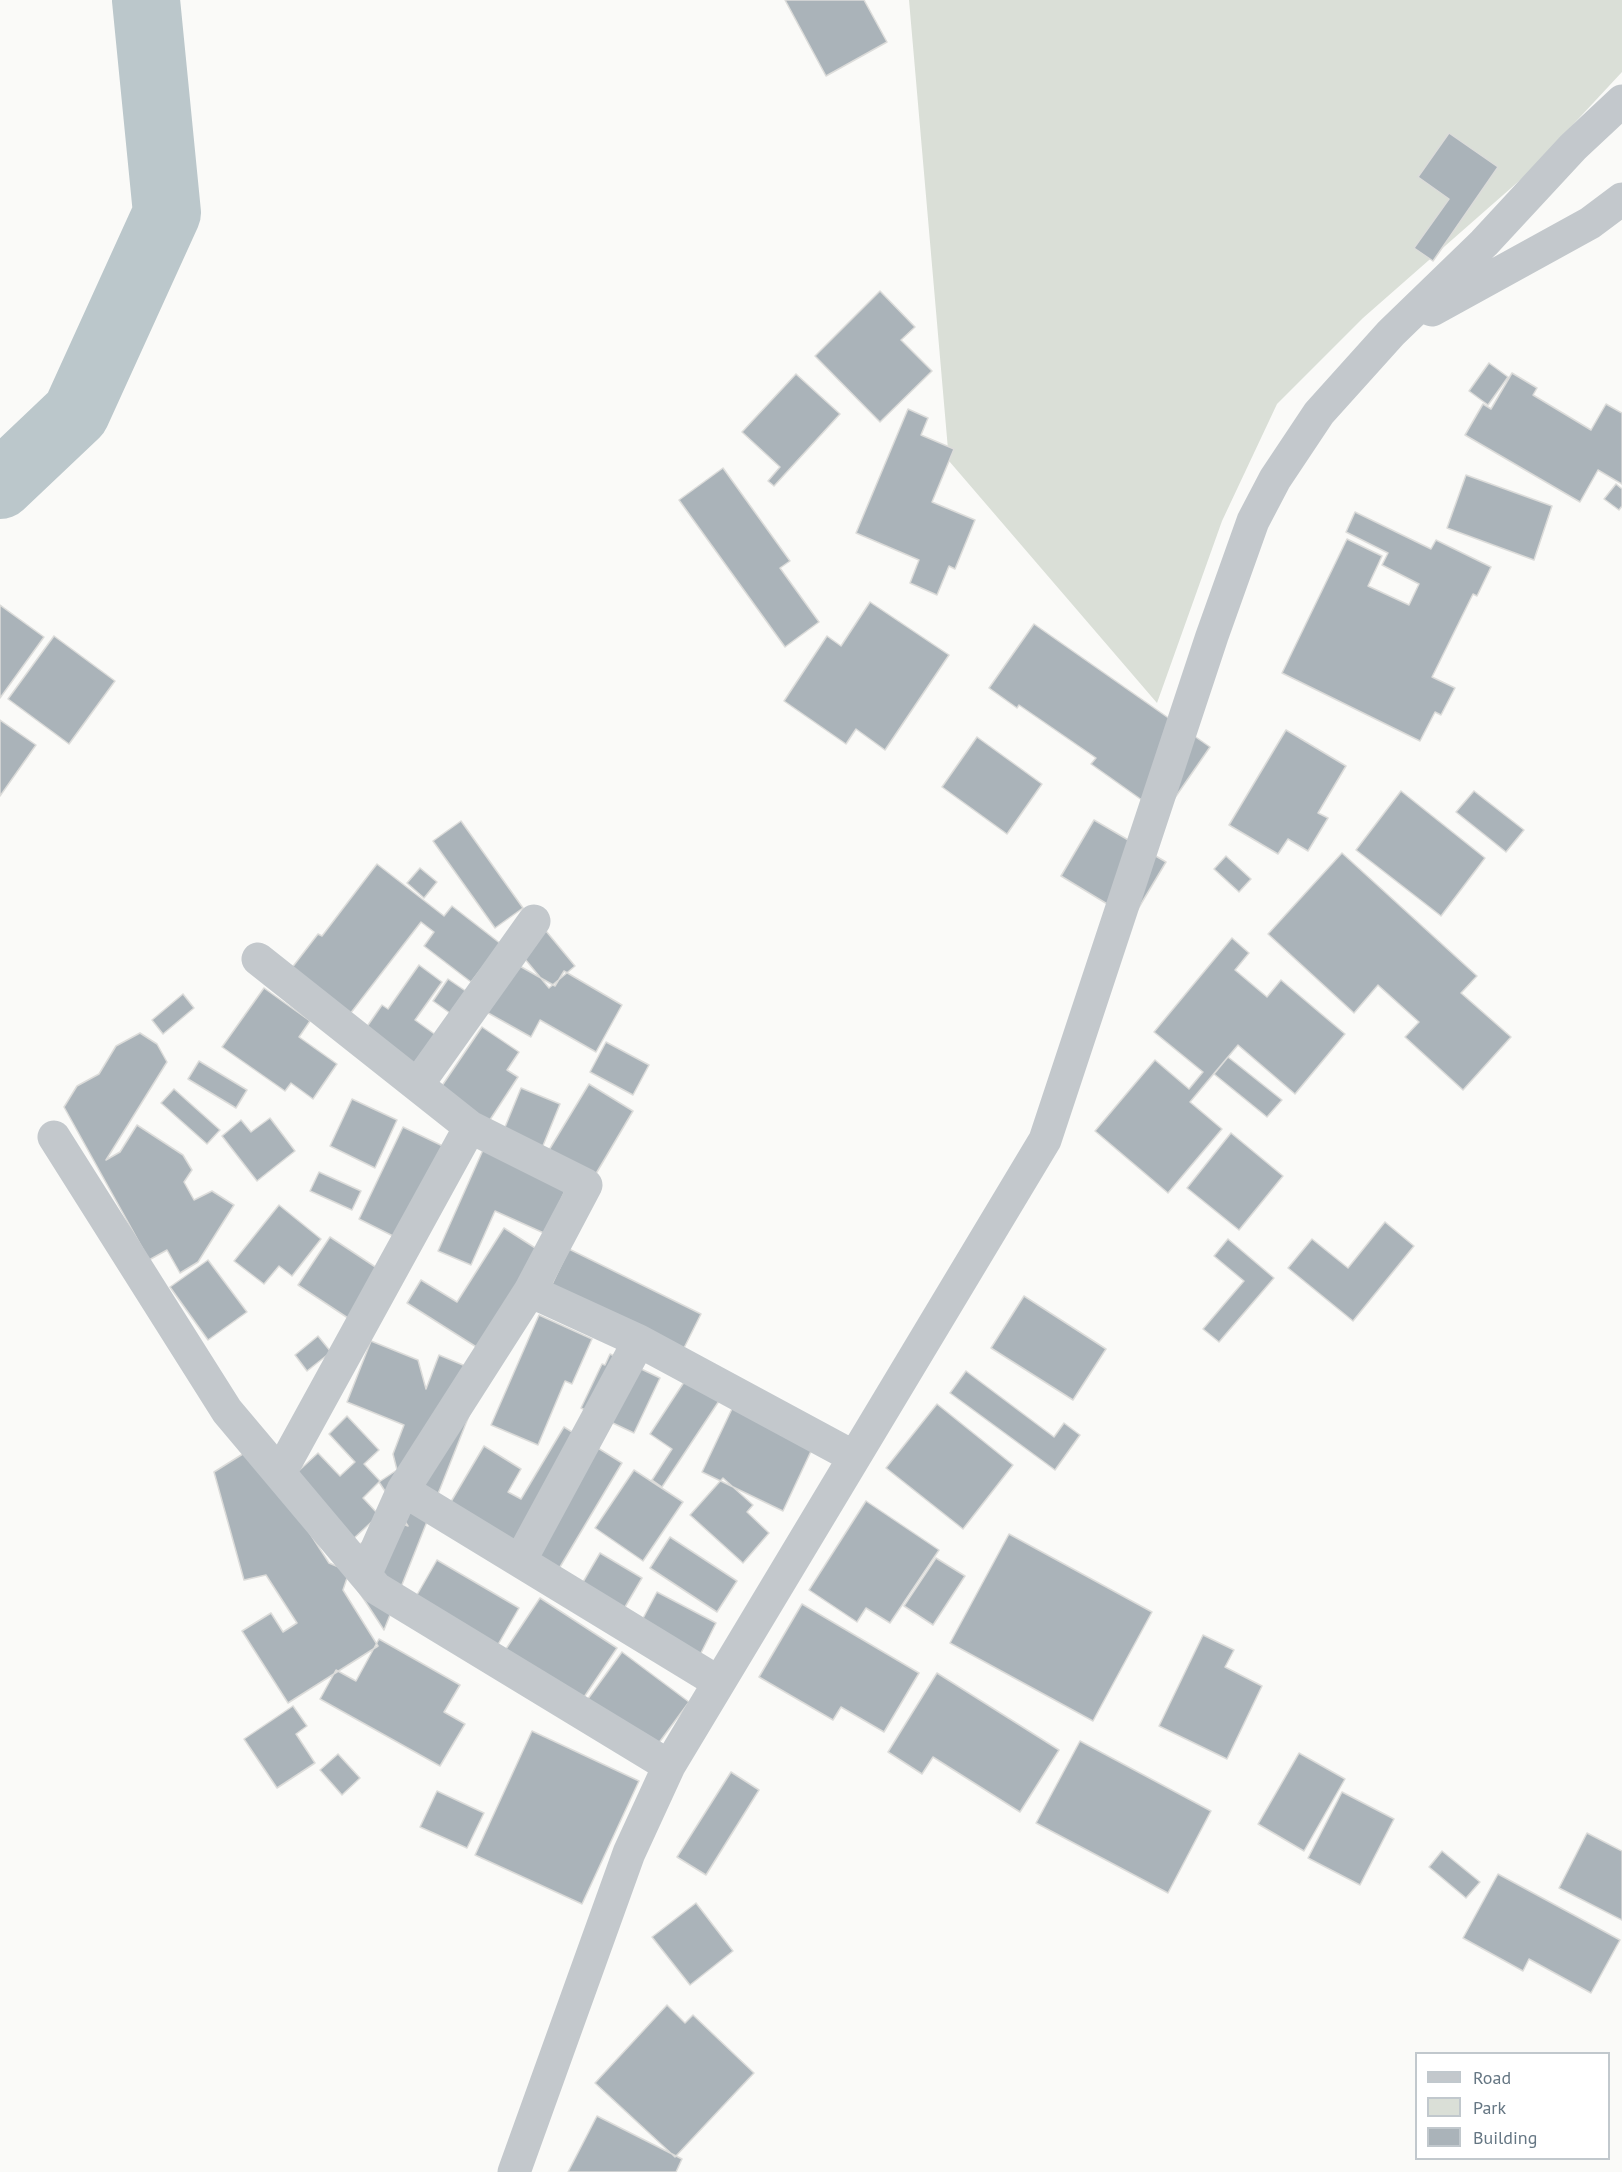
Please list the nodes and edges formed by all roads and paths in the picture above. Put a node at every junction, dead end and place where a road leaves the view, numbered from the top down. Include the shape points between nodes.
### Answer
1 (1622, 101) edge
2 (1622, 199) edge
3 (1391, 333) junction
4 (534, 921) dead end
5 (258, 959) dead end
6 (418, 1084) junction
7 (470, 1127) junction
8 (54, 1137) dead end
9 (530, 1291) junction
10 (639, 1341) junction
11 (854, 1457) junction
12 (280, 1473) junction
13 (403, 1490) junction
14 (520, 1561) junction
15 (365, 1575) junction
16 (718, 1682) junction
17 (669, 1766) junction
18 (514, 2172) edge

1 - 3 street
2 - 3 street via 1590,224
3 - 11 street via 1319,413 1275,479 1253,521 1045,1140
4 - 6 street
5 - 6 street
6 - 7 street
7 - 9 street via 586,1185
7 - 12 street
8 - 12 street via 227,1410
9 - 10 street
9 - 13 street
10 - 11 street
10 - 14 street
11 - 16 street
12 - 15 street
13 - 14 street
13 - 15 street
14 - 16 street
15 - 17 street via 376,1588
16 - 17 street
17 - 18 street via 629,1853

